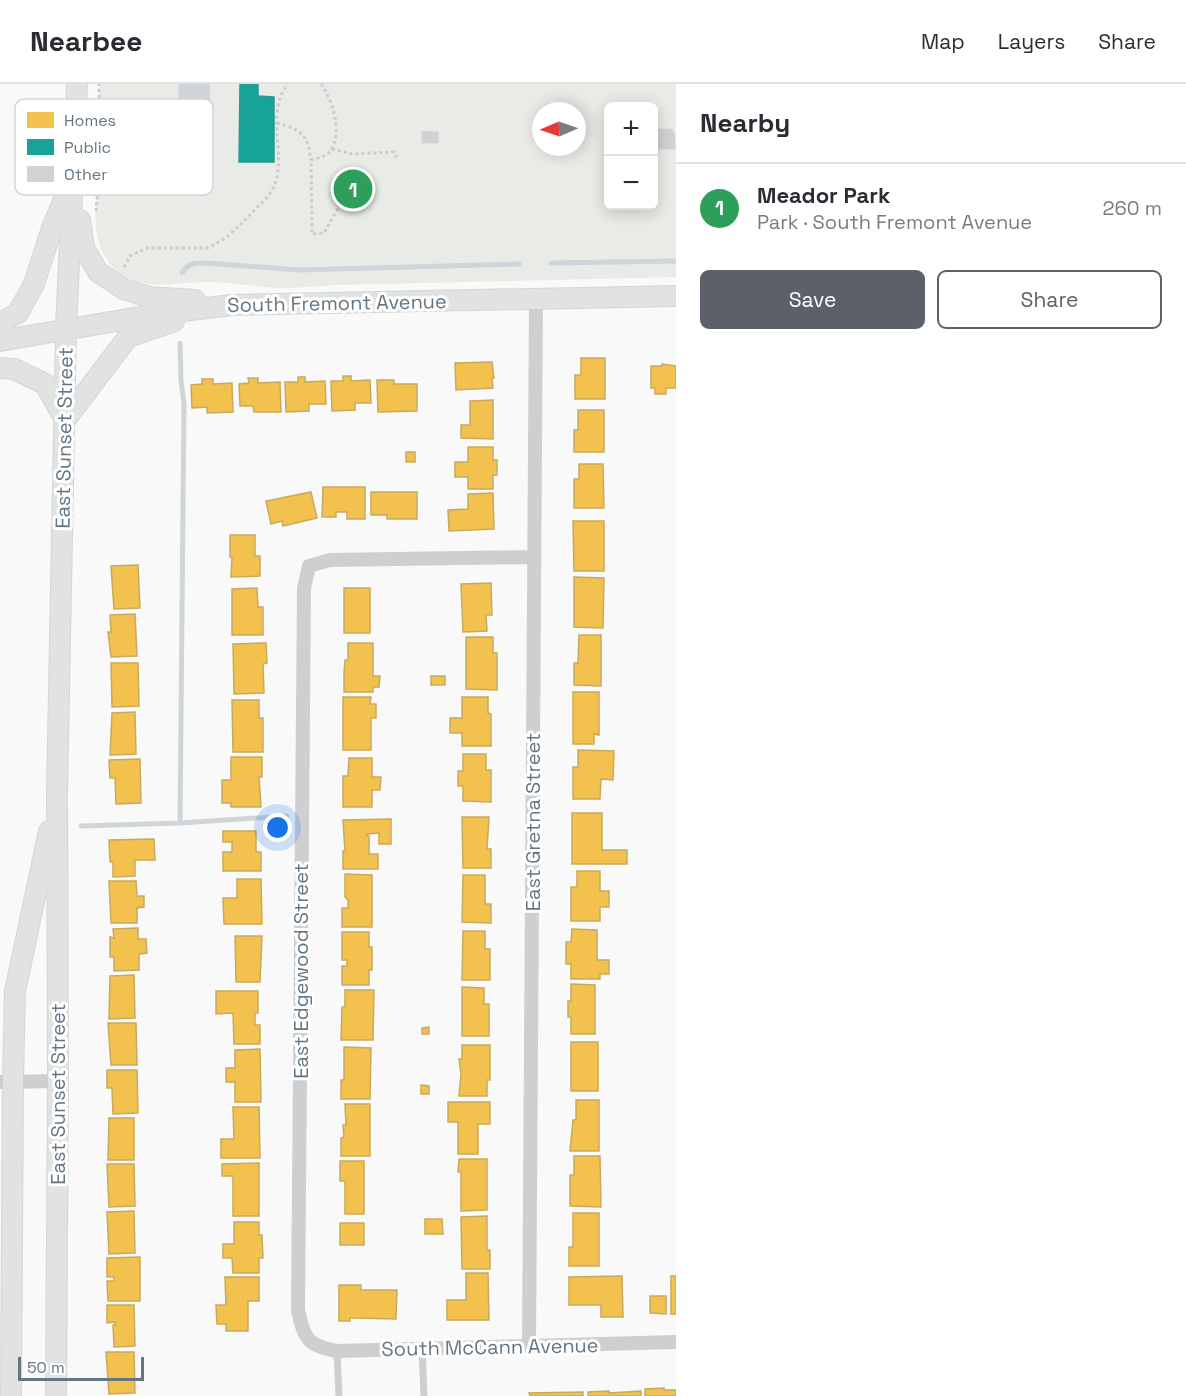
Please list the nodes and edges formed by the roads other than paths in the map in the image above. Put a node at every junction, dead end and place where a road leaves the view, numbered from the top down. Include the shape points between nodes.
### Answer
1 (77, 84) edge
2 (76, 99) edge
3 (66, 195) edge
4 (72, 195) edge
5 (76, 195) edge
6 (676, 296) edge
7 (536, 299) junction
8 (221, 306) junction
9 (0, 323) edge
10 (66, 329) junction
11 (0, 341) edge
12 (0, 368) edge
13 (65, 420) junction
14 (534, 557) junction
15 (57, 793) junction
16 (6, 1081) edge
17 (58, 1081) junction
18 (308, 1339) joint
19 (676, 1342) edge
20 (530, 1345) junction
21 (422, 1348) junction
22 (337, 1351) junction
23 (11, 1396) edge
24 (56, 1396) edge
25 (339, 1396) edge
26 (424, 1396) edge

1 - 2 main road, East Sunset Street
3 - 9 main road via 34,284 18,313
4 - 10 main road, East Sunset Street
5 - 8 main road via 84,248 98,272 124,289 149,297 201,300
6 - 7 main road, South Fremont Avenue
7 - 8 main road, South Fremont Avenue
7 - 14 street, East Gretna Street
8 - 10 main road, South Fremont Avenue
8 - 13 main road via 128,337
10 - 11 main road, South Fremont Avenue
10 - 13 main road, East Sunset Street
12 - 13 main road via 14,369 45,384
13 - 15 main road, East Sunset Street
14 - 18 street, East Edgewood Street via 330,560 309,566 304,588 298,1299 301,1326
14 - 20 street, East Gretna Street
15 - 16 main road, East Sunset Street via 15,991
15 - 17 main road, East Sunset Street
16 - 17 street
16 - 23 main road, East Sunset Street
17 - 24 main road, East Sunset Street
18 - 22 street, South McCann Avenue via 319,1348
19 - 20 street, South McCann Avenue
20 - 21 street, South McCann Avenue
21 - 22 street, South McCann Avenue
21 - 26 lane
22 - 25 lane

